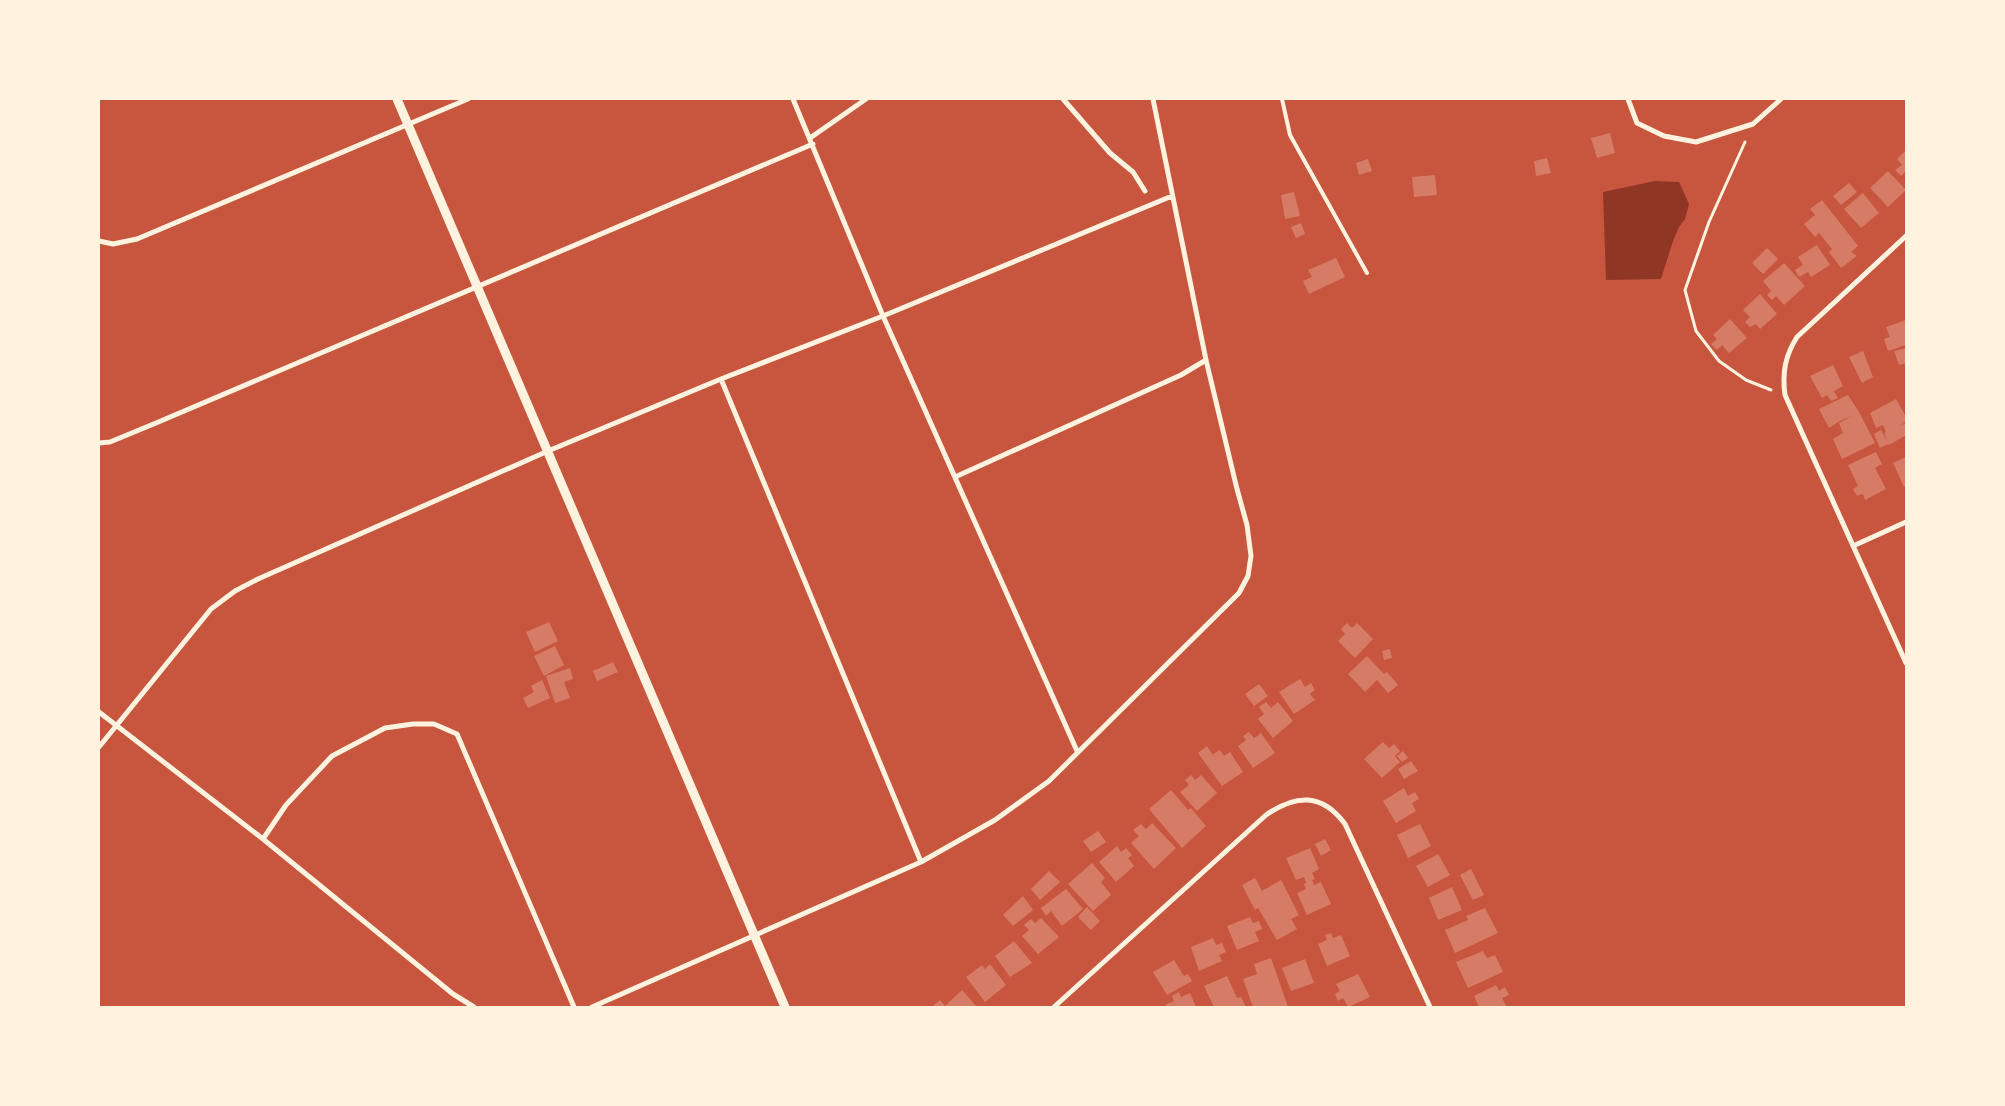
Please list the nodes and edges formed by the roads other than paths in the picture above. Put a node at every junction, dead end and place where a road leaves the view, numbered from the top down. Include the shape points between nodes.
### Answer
1 (397, 99) edge
2 (468, 99) edge
3 (794, 99) edge
4 (866, 99) edge
5 (1063, 99) edge
6 (1153, 99) edge
7 (1282, 99) edge
8 (1628, 99) edge
9 (1781, 99) edge
10 (408, 124) junction
11 (810, 138) junction
12 (813, 144) junction
13 (1145, 191) dead end
14 (1172, 196) junction
15 (1906, 236) edge
16 (99, 242) edge
17 (1367, 273) dead end
18 (477, 286) junction
19 (884, 316) junction
20 (1206, 360) junction
21 (721, 379) junction
22 (99, 443) edge
23 (548, 450) junction
24 (955, 477) junction
25 (1906, 522) edge
26 (1853, 546) junction
27 (1906, 663) edge
28 (99, 712) edge
29 (116, 726) junction
30 (99, 747) edge
31 (1077, 751) junction
32 (263, 839) junction
33 (922, 862) junction
34 (753, 935) junction
35 (474, 1007) edge
36 (574, 1007) edge
37 (592, 1007) edge
38 (785, 1007) edge
39 (1054, 1007) edge
40 (1430, 1007) edge

1 - 10 street
2 - 10 street
3 - 11 street
4 - 11 street
5 - 13 street via 1110,153 1133,172
6 - 14 street
7 - 17 lane via 1290,135
8 - 9 street via 1636,123 1664,136 1696,142 1753,124
10 - 16 street via 137,239 113,244
10 - 18 street
11 - 12 street
12 - 18 street
12 - 19 street
14 - 19 street
14 - 20 street
15 - 26 street via 1797,337 1785,364 1785,395
18 - 22 street via 156,423 110,442
18 - 23 street
19 - 21 street
19 - 24 street
20 - 24 street via 1181,375
20 - 31 street via 1247,524 1251,556 1248,576 1239,593 1221,612
21 - 23 street
21 - 33 street
23 - 29 street via 234,592 211,609
23 - 34 street
24 - 31 street
25 - 26 street
26 - 27 street
28 - 29 street
29 - 30 street
29 - 32 street
31 - 33 street via 1049,781 1027,798
32 - 35 street via 453,994
32 - 36 street via 286,805 332,756 385,728 434,724 457,734
33 - 34 street
34 - 37 street
34 - 38 street
39 - 40 street via 1266,815 1292,800 1315,801 1327,806 1345,824

